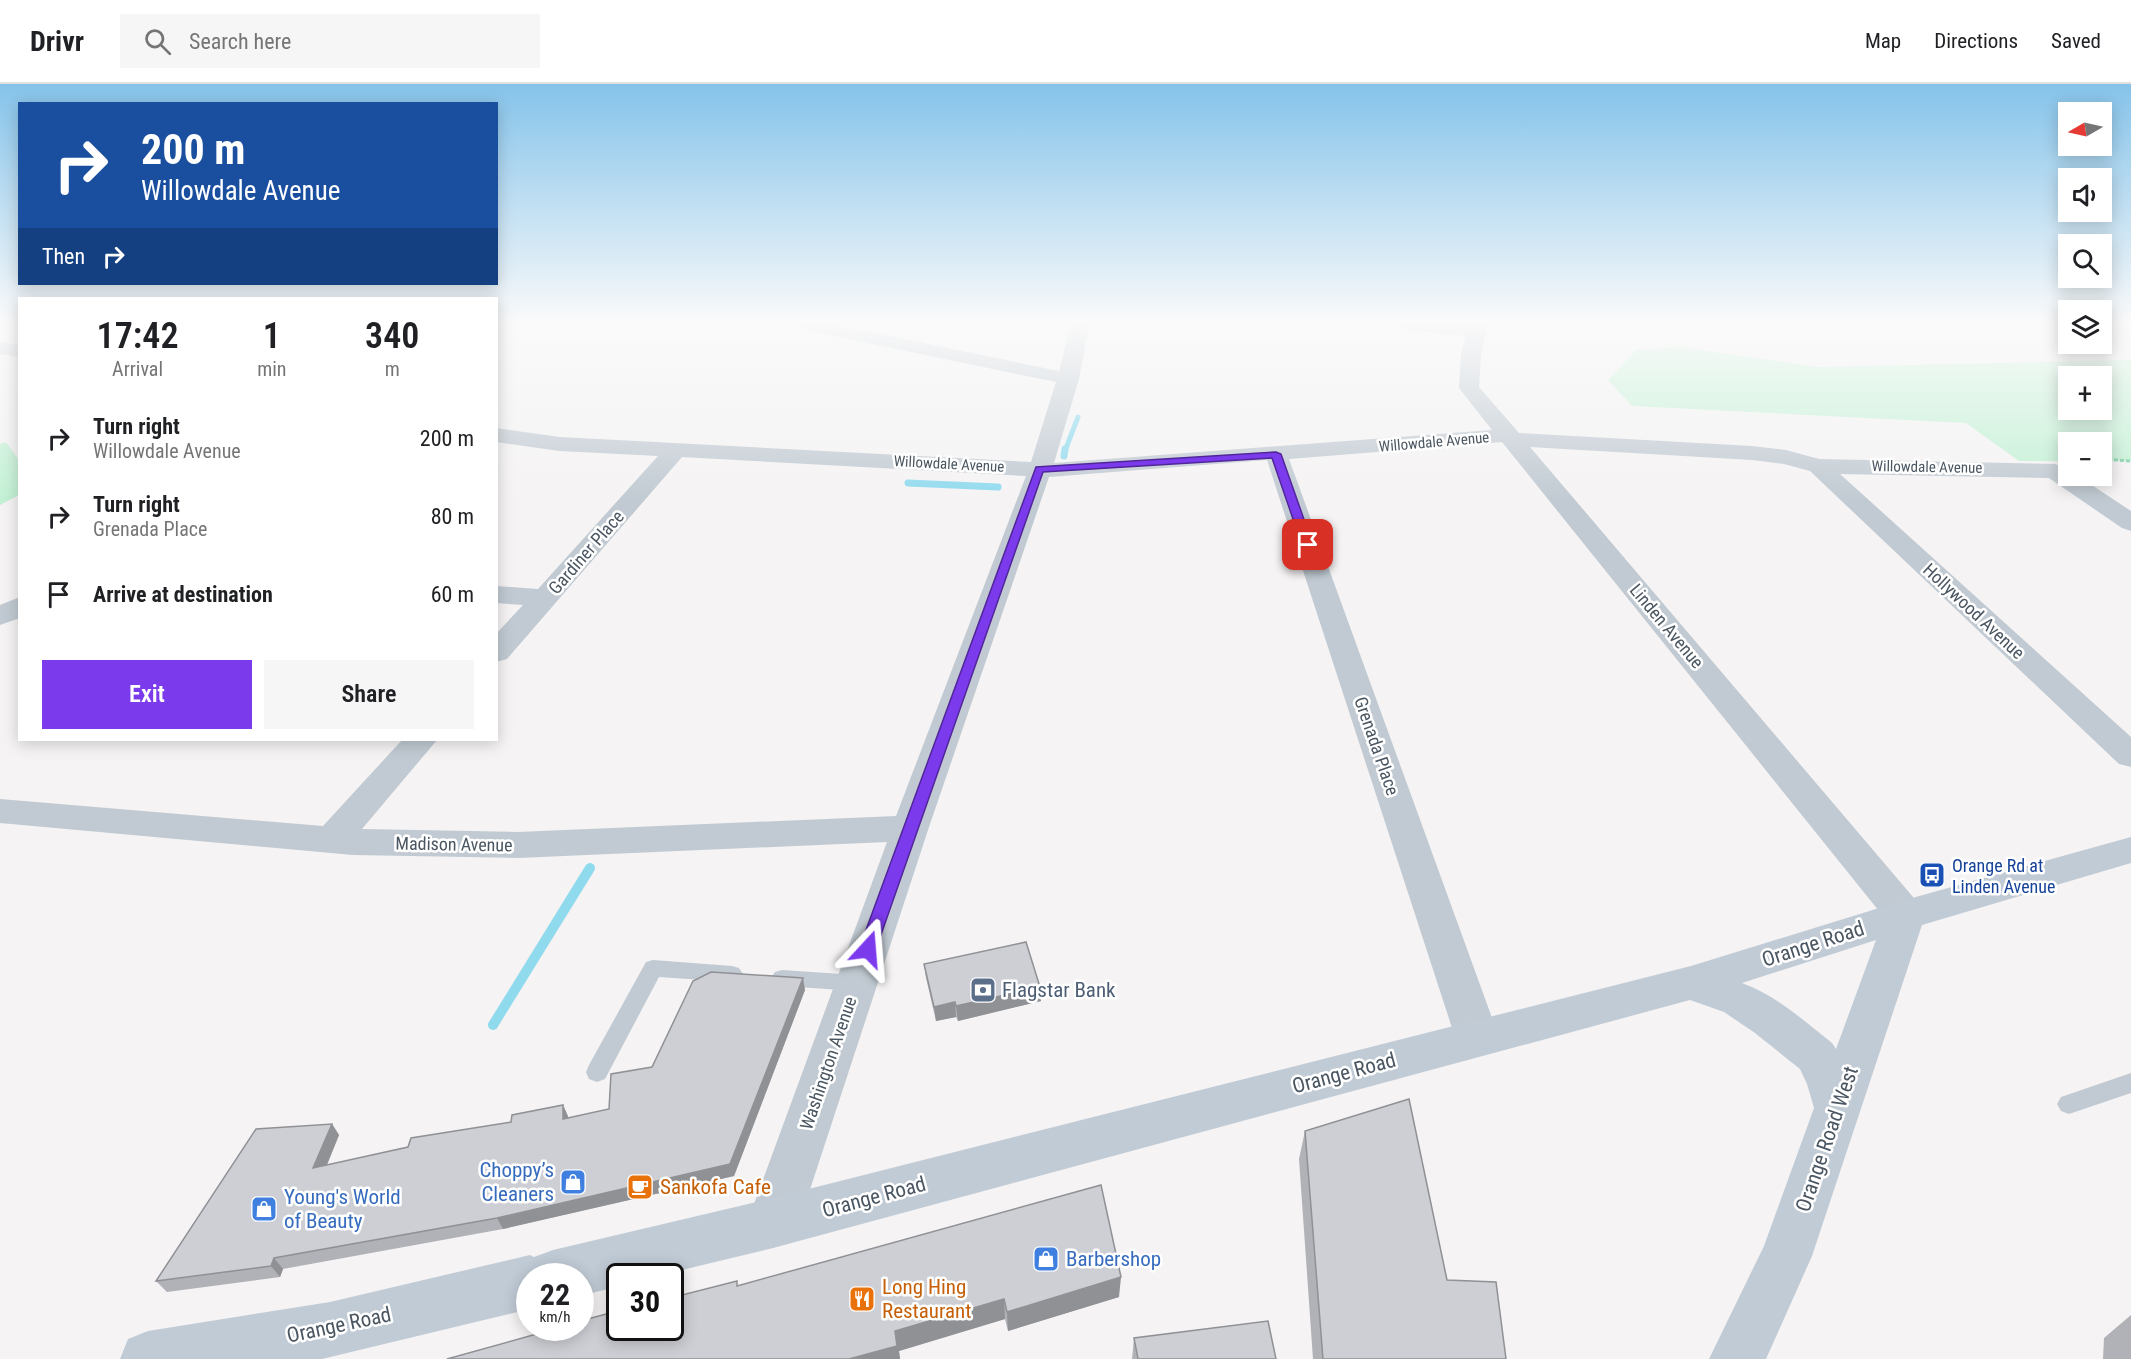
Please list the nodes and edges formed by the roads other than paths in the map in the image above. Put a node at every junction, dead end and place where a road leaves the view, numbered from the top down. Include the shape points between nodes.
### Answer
1 (1068, 384) edge
2 (1469, 384) edge
3 (498, 435) edge
4 (1511, 437) junction
5 (676, 450) junction
6 (1276, 454) junction
7 (1818, 466) junction
8 (1039, 469) junction
9 (2131, 523) edge
10 (498, 594) edge
11 (545, 598) junction
12 (18, 607) edge
13 (0, 616) edge
14 (498, 651) edge
15 (419, 741) edge
16 (2131, 756) edge
17 (0, 811) edge
18 (910, 828) junction
19 (331, 841) junction
20 (2131, 850) edge
21 (1905, 915) junction
22 (856, 983) junction
23 (1691, 983) junction
24 (1477, 1037) junction
25 (597, 1072) dead end
26 (2131, 1083) edge
27 (2069, 1104) dead end
28 (1838, 1109) junction
29 (773, 1223) junction
30 (594, 1266) edge
31 (516, 1286) edge
32 (320, 1344) edge
33 (148, 1359) edge
34 (1737, 1359) edge

1 - 8 street, Washington Avenue
2 - 4 street, Linden Avenue via 1469,388
3 - 5 street, Willowdale Avenue via 560,444
4 - 6 street, Willowdale Avenue
4 - 7 street, Willowdale Avenue via 1752,453
4 - 21 street, Linden Avenue
5 - 8 street, Willowdale Avenue
5 - 11 street, Gardiner Place
6 - 8 street, Willowdale Avenue
6 - 24 street, Grenada Place
7 - 9 street, Willowdale Avenue via 2055,471
7 - 16 street, Hollywood Avenue
8 - 18 street, Washington Avenue
10 - 11 street
11 - 14 street, Gardiner Place
12 - 13 street
15 - 19 street
17 - 19 street, Madison Avenue
18 - 19 street, Madison Avenue via 518,845
18 - 22 street, Washington Avenue
20 - 21 street, Orange Road
21 - 23 street, Orange Road
21 - 28 street, Orange Road West
22 - 25 lane via 653,969
22 - 29 street, Washington Avenue
23 - 24 street, Orange Road
23 - 28 street via 1747,1005 1816,1056
24 - 29 street, Orange Road
26 - 27 lane
28 - 34 street, Orange Road West via 1786,1256
29 - 30 street, Orange Road
31 - 32 street, Orange Road
32 - 33 street, Orange Road

